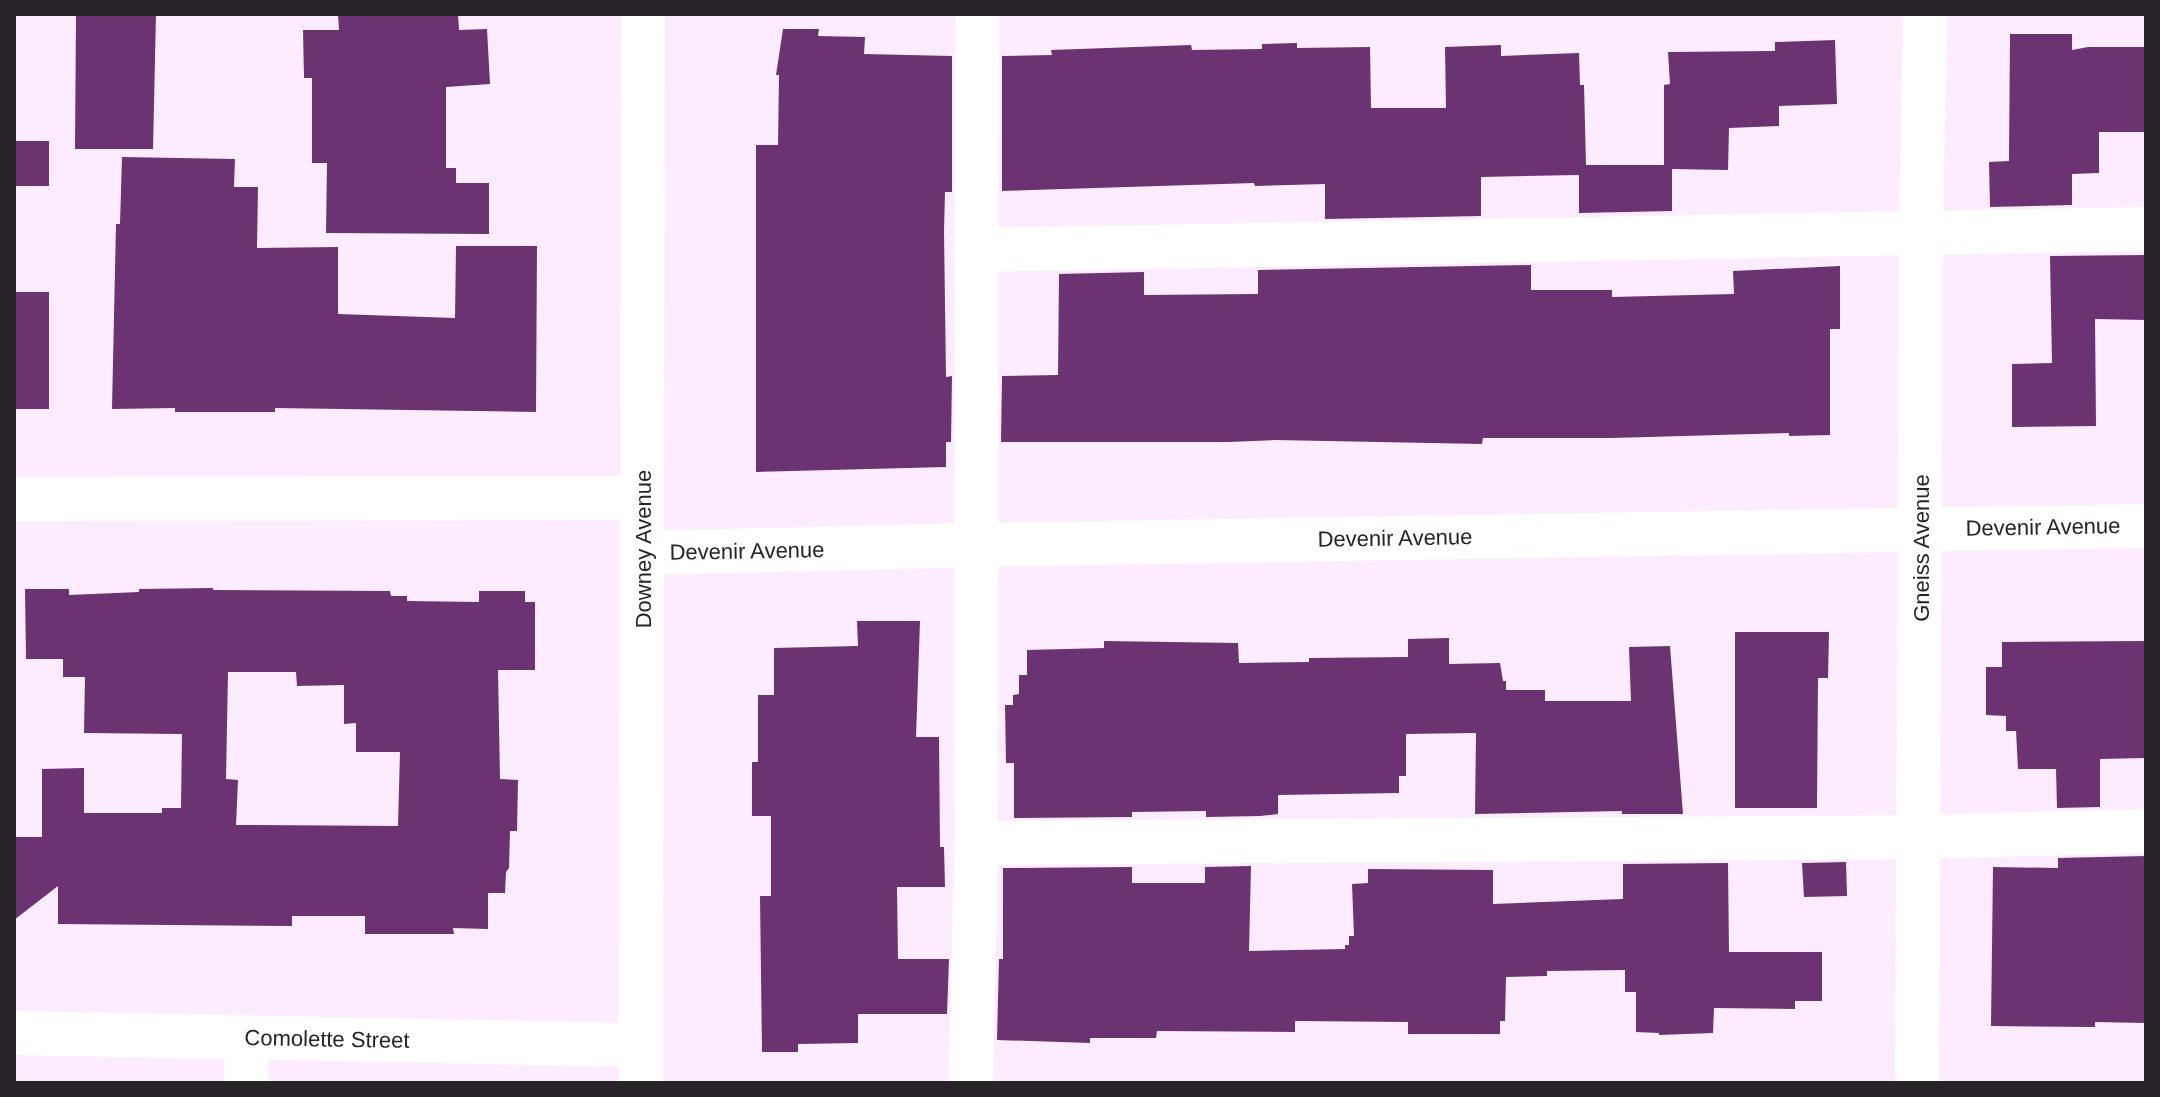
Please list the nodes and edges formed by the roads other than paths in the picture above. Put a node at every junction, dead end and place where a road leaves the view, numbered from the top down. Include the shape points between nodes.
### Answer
1 (643, 14) edge
2 (977, 14) edge
3 (1925, 14) edge
4 (2146, 229) edge
5 (1921, 232) junction
6 (976, 250) junction
7 (642, 498) junction
8 (14, 499) edge
9 (2146, 526) edge
10 (1921, 529) junction
11 (975, 545) junction
12 (643, 553) junction
13 (2146, 831) edge
14 (1919, 837) junction
15 (976, 843) junction
16 (14, 1033) edge
17 (247, 1037) junction
18 (641, 1064) edge
19 (246, 1083) edge
20 (971, 1083) edge
21 (1917, 1083) edge

1 - 7 street, Downey Avenue
2 - 6 street
3 - 5 street, Gneiss Avenue
4 - 5 street
5 - 6 street
5 - 10 street, Gneiss Avenue
6 - 11 street
7 - 8 street
7 - 12 street, Downey Avenue
9 - 10 street, Devenir Avenue
10 - 11 street, Devenir Avenue
10 - 14 street, Gneiss Avenue
11 - 12 street, Devenir Avenue
11 - 15 street
12 - 18 street, Downey Avenue
13 - 14 street
14 - 15 street
14 - 21 street, Gneiss Avenue
15 - 20 street
16 - 17 street, Comolette Street
17 - 18 street, Comolette Street
17 - 19 street

